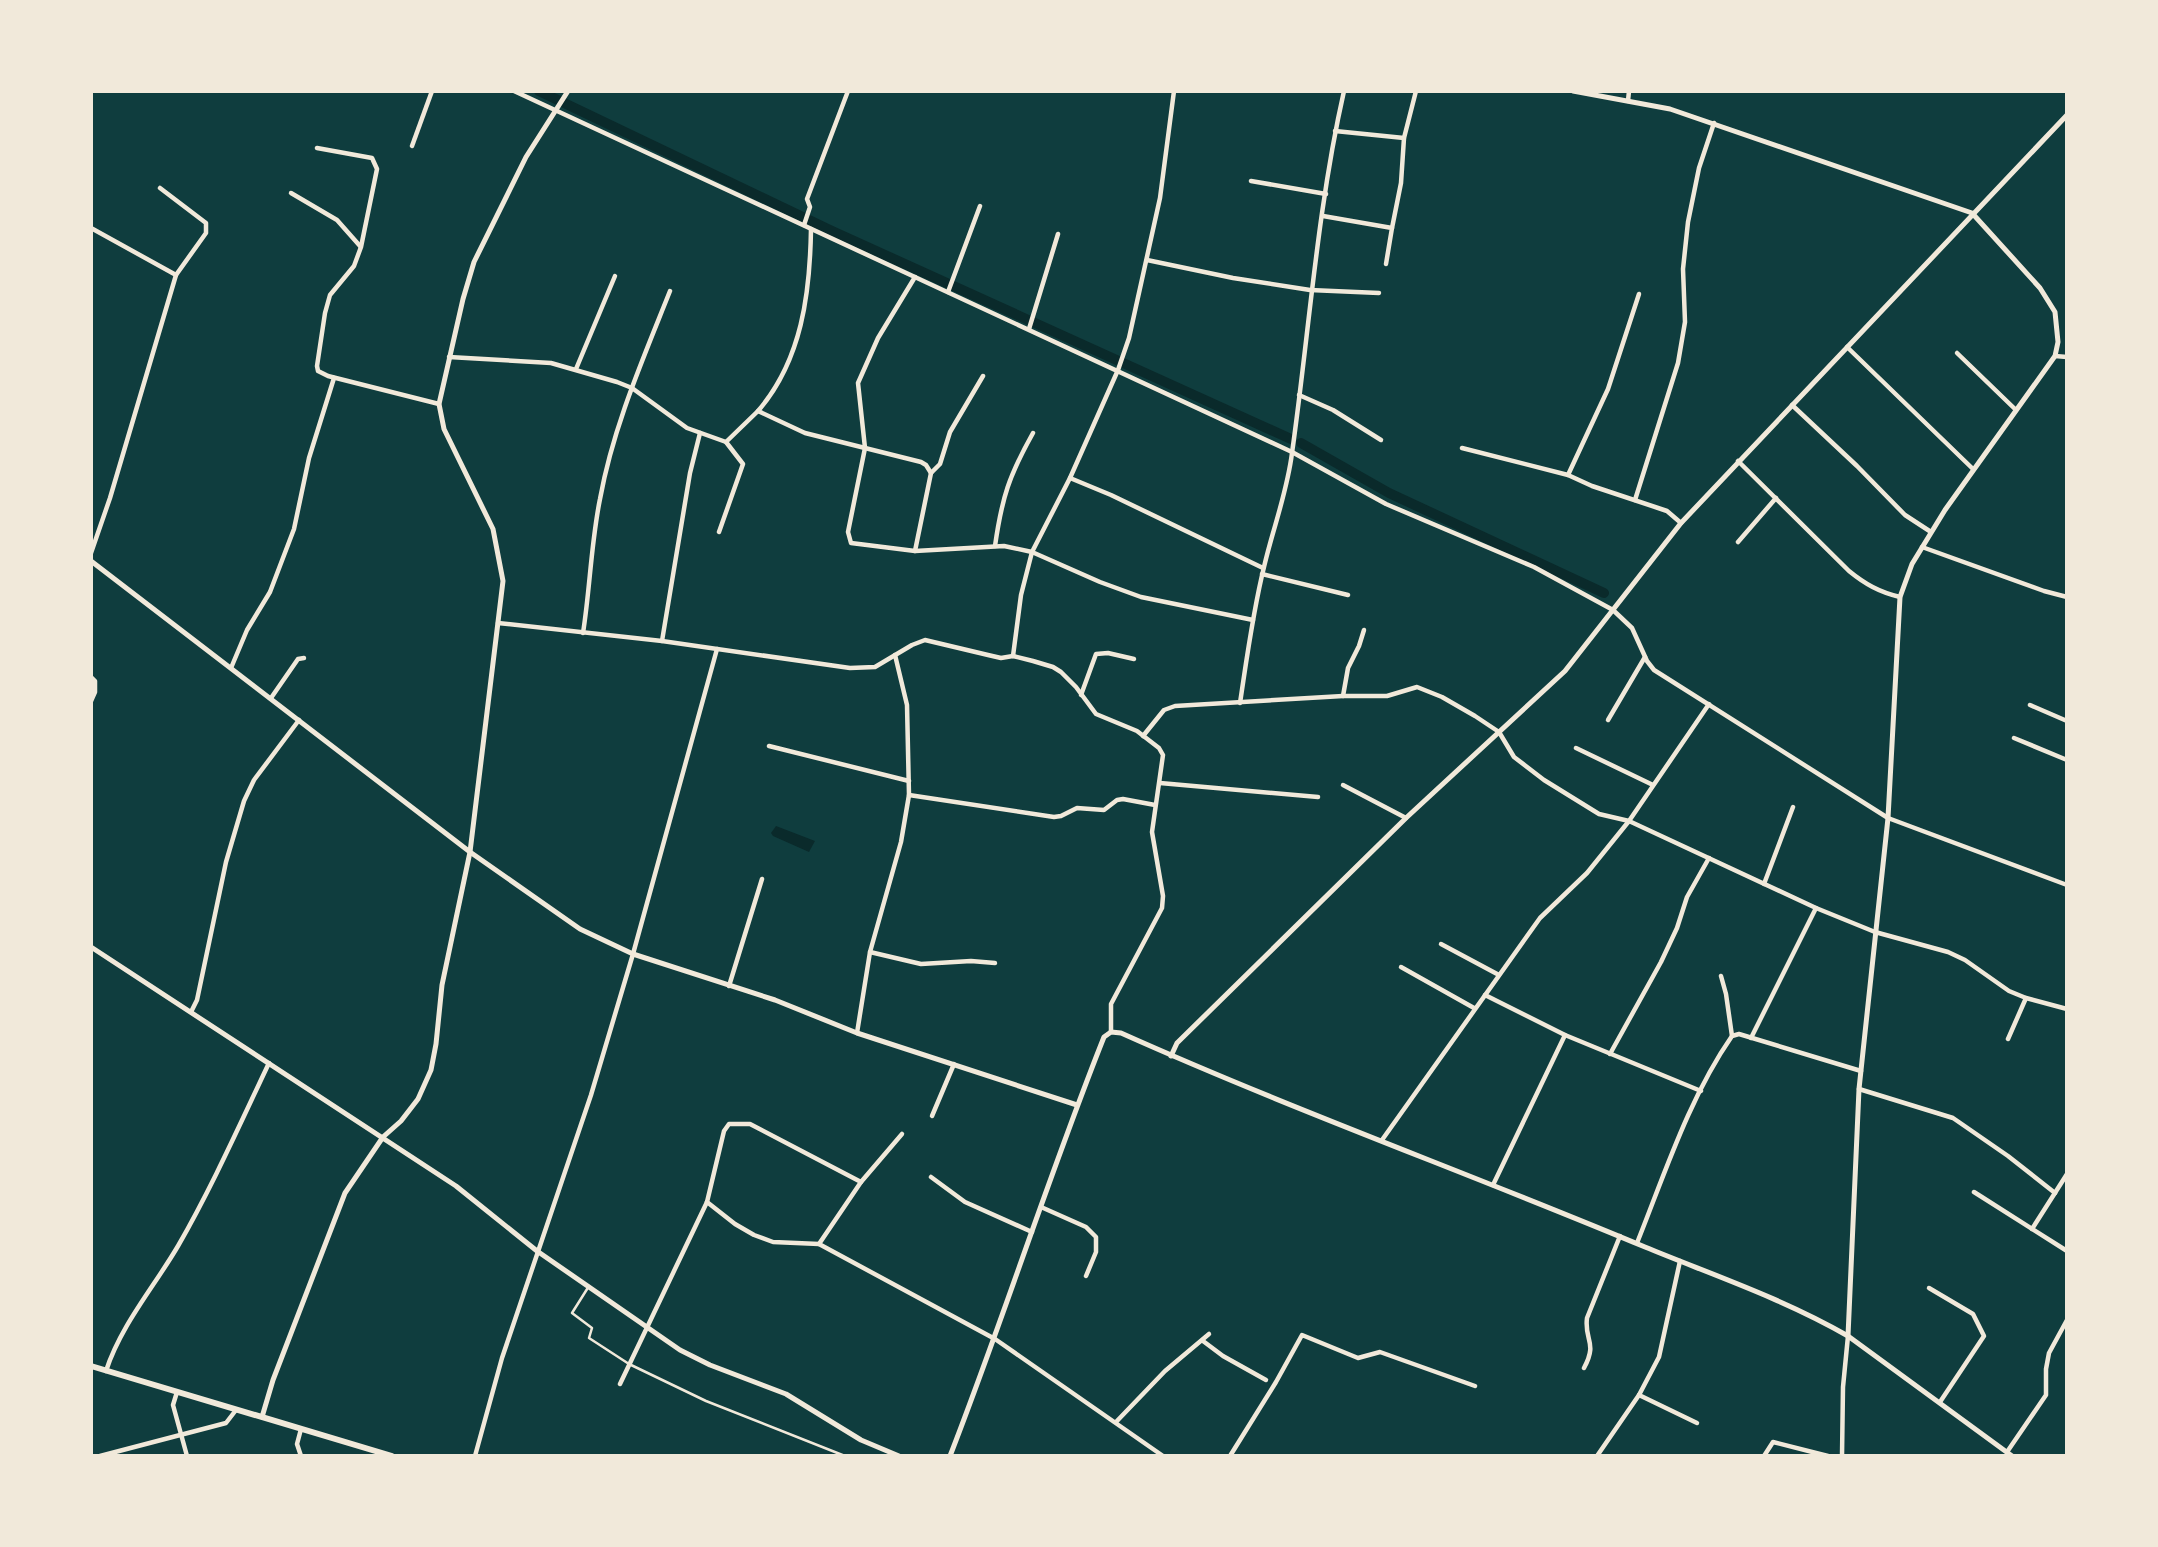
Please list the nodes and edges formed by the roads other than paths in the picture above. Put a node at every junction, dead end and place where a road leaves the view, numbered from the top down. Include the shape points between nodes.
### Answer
1 (432, 91) edge
2 (514, 91) edge
3 (848, 91) edge
4 (1174, 91) edge
5 (1344, 91) edge
6 (1416, 91) edge
7 (1573, 91) edge
8 (1629, 91) edge
9 (567, 93) edge
10 (1628, 101) junction
11 (557, 109) junction
12 (2067, 116) edge
13 (1714, 124) junction
14 (1335, 131) junction
15 (1404, 138) junction
16 (412, 146) dead end
17 (317, 148) dead end
18 (1251, 181) dead end
19 (160, 188) dead end
20 (291, 193) dead end
21 (1326, 194) junction
22 (980, 206) dead end
23 (1972, 213) junction
24 (1323, 216) junction
25 (805, 222) junction
26 (91, 228) edge
27 (1392, 228) junction
28 (811, 229) junction
29 (1058, 234) dead end
30 (361, 247) junction
31 (1147, 260) junction
32 (1385, 264) dead end
33 (176, 275) junction
34 (615, 276) dead end
35 (915, 276) junction
36 (949, 289) junction
37 (1310, 290) junction
38 (670, 291) dead end
39 (1378, 293) dead end
40 (1639, 294) dead end
41 (1030, 327) junction
42 (1847, 347) junction
43 (1957, 352) dead end
44 (2055, 356) junction
45 (449, 357) junction
46 (2067, 357) edge
47 (1118, 367) junction
48 (576, 369) junction
49 (983, 376) dead end
50 (334, 378) junction
51 (632, 388) junction
52 (1299, 395) junction
53 (439, 404) junction
54 (1791, 404) junction
55 (2016, 410) junction
56 (758, 411) junction
57 (699, 433) junction
58 (1033, 433) dead end
59 (1381, 440) dead end
60 (726, 442) junction
61 (1462, 447) dead end
62 (865, 448) junction
63 (1292, 452) junction
64 (1738, 461) junction
65 (1973, 469) junction
66 (931, 473) junction
67 (1568, 475) junction
68 (1070, 478) junction
69 (1776, 498) junction
70 (1635, 500) junction
71 (1681, 523) junction
72 (719, 532) dead end
73 (1931, 532) junction
74 (1738, 542) dead end
75 (995, 546) junction
76 (1922, 547) junction
77 (915, 551) junction
78 (1032, 552) junction
79 (91, 553) edge
80 (91, 561) edge
81 (1263, 571) junction
82 (1348, 595) dead end
83 (1900, 597) junction
84 (2067, 597) edge
85 (1613, 610) junction
86 (1253, 620) junction
87 (498, 623) junction
88 (1364, 630) dead end
89 (583, 633) junction
90 (662, 641) junction
91 (717, 649) junction
92 (895, 655) junction
93 (1013, 656) junction
94 (1645, 657) junction
95 (304, 658) dead end
96 (1134, 659) dead end
97 (231, 668) junction
98 (91, 677) edge
99 (1080, 696) junction
100 (1343, 696) junction
101 (271, 698) junction
102 (91, 701) edge
103 (1240, 703) junction
104 (1709, 704) junction
105 (2030, 705) dead end
106 (299, 720) junction
107 (1608, 720) dead end
108 (2067, 721) edge
109 (1499, 733) junction
110 (1143, 736) junction
111 (2014, 738) dead end
112 (769, 746) dead end
113 (1576, 748) dead end
114 (2067, 760) edge
115 (909, 781) junction
116 (1160, 783) junction
117 (1343, 785) dead end
118 (1654, 785) junction
119 (909, 795) junction
120 (1318, 797) dead end
121 (1155, 805) junction
122 (1793, 807) dead end
123 (1406, 818) junction
124 (1888, 818) junction
125 (1629, 821) junction
126 (470, 852) junction
127 (1709, 858) junction
128 (762, 879) dead end
129 (1764, 884) junction
130 (2067, 885) edge
131 (1815, 908) junction
132 (1875, 932) junction
133 (1441, 944) dead end
134 (91, 947) edge
135 (870, 952) junction
136 (633, 954) junction
137 (995, 963) dead end
138 (1401, 967) dead end
139 (1500, 975) junction
140 (1721, 976) dead end
141 (730, 986) junction
142 (1485, 995) junction
143 (2026, 998) junction
144 (1474, 1008) junction
145 (2067, 1009) edge
146 (191, 1012) junction
147 (1111, 1032) junction
148 (857, 1033) junction
149 (1565, 1035) junction
150 (1732, 1036) junction
151 (1751, 1038) junction
152 (2008, 1039) dead end
153 (1610, 1054) junction
154 (1171, 1056) junction
155 (269, 1063) junction
156 (954, 1063) junction
157 (1861, 1071) junction
158 (1859, 1089) junction
159 (1701, 1091) junction
160 (1077, 1105) junction
161 (932, 1116) dead end
162 (902, 1134) dead end
163 (383, 1137) junction
164 (1382, 1140) junction
165 (2067, 1174) edge
166 (931, 1177) dead end
167 (861, 1182) junction
168 (1493, 1185) junction
169 (1974, 1192) dead end
170 (2055, 1192) junction
171 (707, 1202) junction
172 (1041, 1207) junction
173 (2032, 1229) junction
174 (1032, 1232) junction
175 (1620, 1236) junction
176 (1637, 1243) junction
177 (820, 1244) junction
178 (537, 1251) junction
179 (2067, 1251) edge
180 (1680, 1261) junction
181 (1086, 1276) dead end
182 (589, 1286) junction
183 (1929, 1288) dead end
184 (2067, 1320) edge
185 (646, 1327) junction
186 (1209, 1334) dead end
187 (1848, 1336) junction
188 (995, 1339) junction
189 (1203, 1341) junction
190 (629, 1364) junction
191 (91, 1366) edge
192 (1584, 1368) dead end
193 (106, 1371) junction
194 (1266, 1380) dead end
195 (620, 1384) dead end
196 (1475, 1386) dead end
197 (177, 1392) junction
198 (1639, 1395) junction
199 (1940, 1402) junction
200 (236, 1410) junction
201 (262, 1417) junction
202 (1116, 1422) junction
203 (1697, 1423) dead end
204 (301, 1429) junction
205 (181, 1435) junction
206 (885, 1454) edge
207 (2010, 1454) edge
208 (100, 1456) edge
209 (187, 1456) edge
210 (300, 1456) edge
211 (392, 1456) edge
212 (475, 1456) edge
213 (845, 1456) edge
214 (899, 1456) edge
215 (950, 1456) edge
216 (1163, 1456) edge
217 (1230, 1456) edge
218 (1597, 1456) edge
219 (1764, 1456) edge
220 (1828, 1456) edge
221 (1842, 1456) edge

1 - 16 street
2 - 11 street
3 - 25 street via 807,199 810,207
4 - 31 street
5 - 14 street
6 - 15 street
7 - 10 street
8 - 10 street
9 - 11 street
10 - 13 street
11 - 25 street
11 - 45 street via 526,157 474,262
12 - 23 street
13 - 23 street
13 - 70 street via 1688,222 1683,269 1685,322 1678,363
14 - 15 street
14 - 21 street
15 - 27 street
17 - 30 street via 372,159 377,165
18 - 21 street
19 - 33 street via 207,227
20 - 30 street via 337,220
21 - 24 street
22 - 36 street
23 - 42 street
23 - 44 street via 2040,288 2055,312
24 - 27 street
24 - 37 street
25 - 28 street
26 - 33 street
27 - 32 street
28 - 35 street
28 - 56 street via 810,279 800,327 783,373
29 - 41 street
30 - 50 street via 354,265 330,295 325,313 317,366 320,373
31 - 37 street
31 - 47 street
33 - 79 street
34 - 48 street
35 - 36 street
35 - 62 street via 885,324 858,383
36 - 41 street
37 - 39 street
37 - 52 street
38 - 51 street
40 - 67 street via 1608,389
41 - 47 street
42 - 54 street
42 - 65 street
43 - 55 street
44 - 46 street
44 - 55 street
45 - 48 street via 551,363
45 - 53 street
47 - 63 street
47 - 68 street
48 - 51 street
49 - 66 street via 950,432 940,464
50 - 53 street
50 - 97 street via 293,529 270,592
51 - 57 street
51 - 89 street via 599,500
52 - 59 street
52 - 63 street
53 - 87 street via 444,429 499,550 503,581
54 - 64 street
54 - 73 street via 1905,515
55 - 65 street
56 - 60 street
56 - 62 street via 805,433
57 - 60 street
57 - 90 street
58 - 75 street via 1004,492
60 - 72 street via 743,464
61 - 67 street
62 - 66 street via 920,462
62 - 77 street via 849,540
63 - 81 street
63 - 85 street via 1385,504 1534,567
64 - 69 street
64 - 71 street
65 - 73 street
66 - 77 street
67 - 70 street
68 - 78 street
68 - 81 street
69 - 74 street
69 - 83 street via 1865,584
70 - 71 street via 1667,510
71 - 85 street
73 - 76 street
75 - 77 street
75 - 78 street
76 - 83 street
76 - 84 street
78 - 86 street via 1141,597
78 - 93 street
80 - 97 street
81 - 82 street
81 - 86 street
83 - 124 street
85 - 94 street via 1632,628
85 - 109 street via 1565,671
86 - 103 street
87 - 89 street
87 - 126 street
88 - 100 street via 1348,668
89 - 90 street
90 - 91 street
91 - 92 street via 850,668 875,667
91 - 136 street
92 - 93 street via 925,640 1001,658
92 - 115 street via 907,705
93 - 99 street via 1053,667
94 - 104 street via 1654,670
94 - 107 street
95 - 101 street via 298,659
96 - 99 street via 1096,654
97 - 101 street
98 - 102 street via 96,684
99 - 110 street via 1096,714
100 - 103 street
100 - 109 street via 1387,696 1417,687 1443,697
101 - 106 street
103 - 110 street via 1168,708
104 - 118 street
104 - 124 street
105 - 108 street
106 - 126 street
106 - 146 street via 254,780 244,801
109 - 123 street
109 - 125 street via 1514,757 1545,780 1599,814
110 - 116 street via 1160,750
111 - 114 street
112 - 115 street
113 - 118 street
115 - 119 street
116 - 120 street
116 - 121 street
117 - 123 street
118 - 125 street
119 - 121 street via 1054,817 1077,808 1104,810 1123,799
119 - 135 street via 901,842
121 - 147 street via 1152,840 1162,908 1111,1004
122 - 129 street
123 - 154 street via 1177,1043
124 - 130 street
124 - 132 street
125 - 127 street
125 - 139 street via 1587,873 1540,918
126 - 136 street via 580,929
126 - 163 street via 442,985 430,1070 418,1099
127 - 129 street
127 - 153 street via 1686,897 1661,962
128 - 141 street
129 - 131 street
131 - 132 street
131 - 151 street
132 - 143 street via 1948,952
132 - 157 street
133 - 139 street
134 - 146 street
135 - 137 street via 921,964
135 - 148 street
136 - 141 street
136 - 178 street via 592,1095
138 - 144 street
139 - 142 street
140 - 150 street
141 - 148 street
142 - 144 street
142 - 149 street
143 - 145 street
143 - 152 street
144 - 164 street
146 - 155 street
147 - 154 street
147 - 160 street via 1104,1037
148 - 156 street
149 - 153 street
149 - 168 street
150 - 151 street
150 - 159 street
151 - 157 street
153 - 159 street
154 - 164 street
155 - 163 street
155 - 193 street via 184,1234
156 - 160 street
156 - 161 street
157 - 158 street
158 - 170 street via 1953,1118
158 - 187 street
159 - 176 street
160 - 172 street
162 - 167 street
163 - 178 street via 474,1198
163 - 201 street via 345,1193
164 - 168 street
165 - 170 street
166 - 174 street via 965,1202
167 - 171 street via 750,1124 733,1122 724,1131
167 - 177 street
168 - 175 street
169 - 173 street
170 - 173 street
171 - 177 street via 754,1235
171 - 185 street
172 - 174 street
172 - 181 street via 1086,1227 1096,1237 1096,1252
173 - 179 street
174 - 188 street
175 - 176 street
175 - 192 street via 1587,1318 1592,1345
176 - 180 street
177 - 188 street
178 - 182 street
178 - 212 street
180 - 187 street
180 - 198 street via 1659,1356
182 - 185 street
182 - 190 street via 572,1313 592,1328 589,1338
183 - 199 street via 1973,1314 1984,1336
184 - 207 street via 2049,1353 2046,1395
185 - 190 street
185 - 206 street via 693,1357 786,1394
186 - 189 street
187 - 199 street
187 - 221 street
188 - 202 street
188 - 215 street
189 - 194 street
189 - 202 street via 1165,1371
190 - 195 street
190 - 213 street via 706,1401
191 - 193 main road
193 - 197 main road
196 - 217 street via 1380,1352 1358,1358 1302,1335
197 - 200 main road
197 - 205 street via 173,1405
198 - 203 street
198 - 218 street
199 - 207 street
200 - 201 main road
200 - 205 street via 226,1423
201 - 204 main road
202 - 216 street
204 - 210 street
204 - 211 main road
205 - 208 street
205 - 209 street
206 - 214 street
219 - 220 street via 1773,1442

